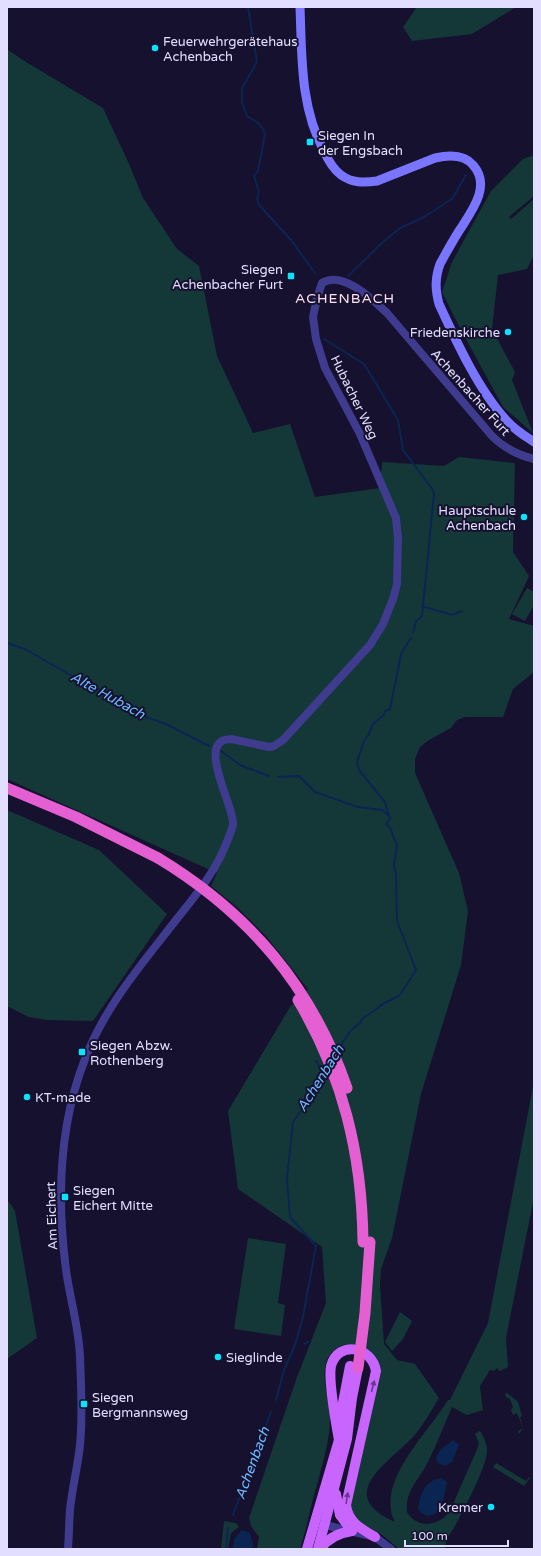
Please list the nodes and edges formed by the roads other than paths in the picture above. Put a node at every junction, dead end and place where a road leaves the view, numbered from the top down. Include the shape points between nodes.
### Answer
1 (300, 7) edge
2 (322, 283) joint
3 (534, 442) edge
4 (534, 459) edge
5 (7, 788) edge
6 (7, 795) edge
7 (156, 861) junction
8 (182, 912) joint
9 (354, 1367) junction
10 (339, 1440) junction
11 (335, 1487) junction
12 (320, 1524) junction
13 (352, 1531) junction
14 (375, 1537) junction
15 (68, 1549) edge
16 (307, 1549) edge
17 (319, 1549) edge
18 (391, 1549) edge

1 - 3 main road via 303,74 309,114 318,141 336,172 354,181 369,183 445,156 464,158 478,171 481,183 479,197 440,264 436,275 436,292 439,304 472,371 497,410
2 - 4 street, Achenbacher Furt via 329,280 345,282 361,290 386,313 500,444 517,454
2 - 8 street, Hubacher Weg via 314,309 313,325 316,339 325,368 360,434 396,518 397,584 382,624 370,645 278,744 269,747 225,739 219,744 214,752 216,766 230,805 233,824 227,843 209,877
5 - 7 highway via 83,820
6 - 7 highway
7 - 9 highway via 204,897 262,952 305,1012 334,1072 352,1133 362,1198 363,1242
8 - 15 street, Am Eichert via 120,993 85,1057 73,1092 61,1186 62,1225 80,1353 81,1396 80,1445 70,1508
9 - 10 main road via 342,1408
9 - 11 main road via 347,1440
10 - 12 main road
14 -> 10 main road via 350,1519 346,1505 376,1371 373,1360 365,1352 354,1349 342,1352 332,1365 332,1390
11 - 12 main road
11 - 13 main road via 337,1509
12 - 13 street
12 - 16 main road
12 - 17 main road
13 - 14 street
13 - 17 main road via 337,1535
14 - 18 street

